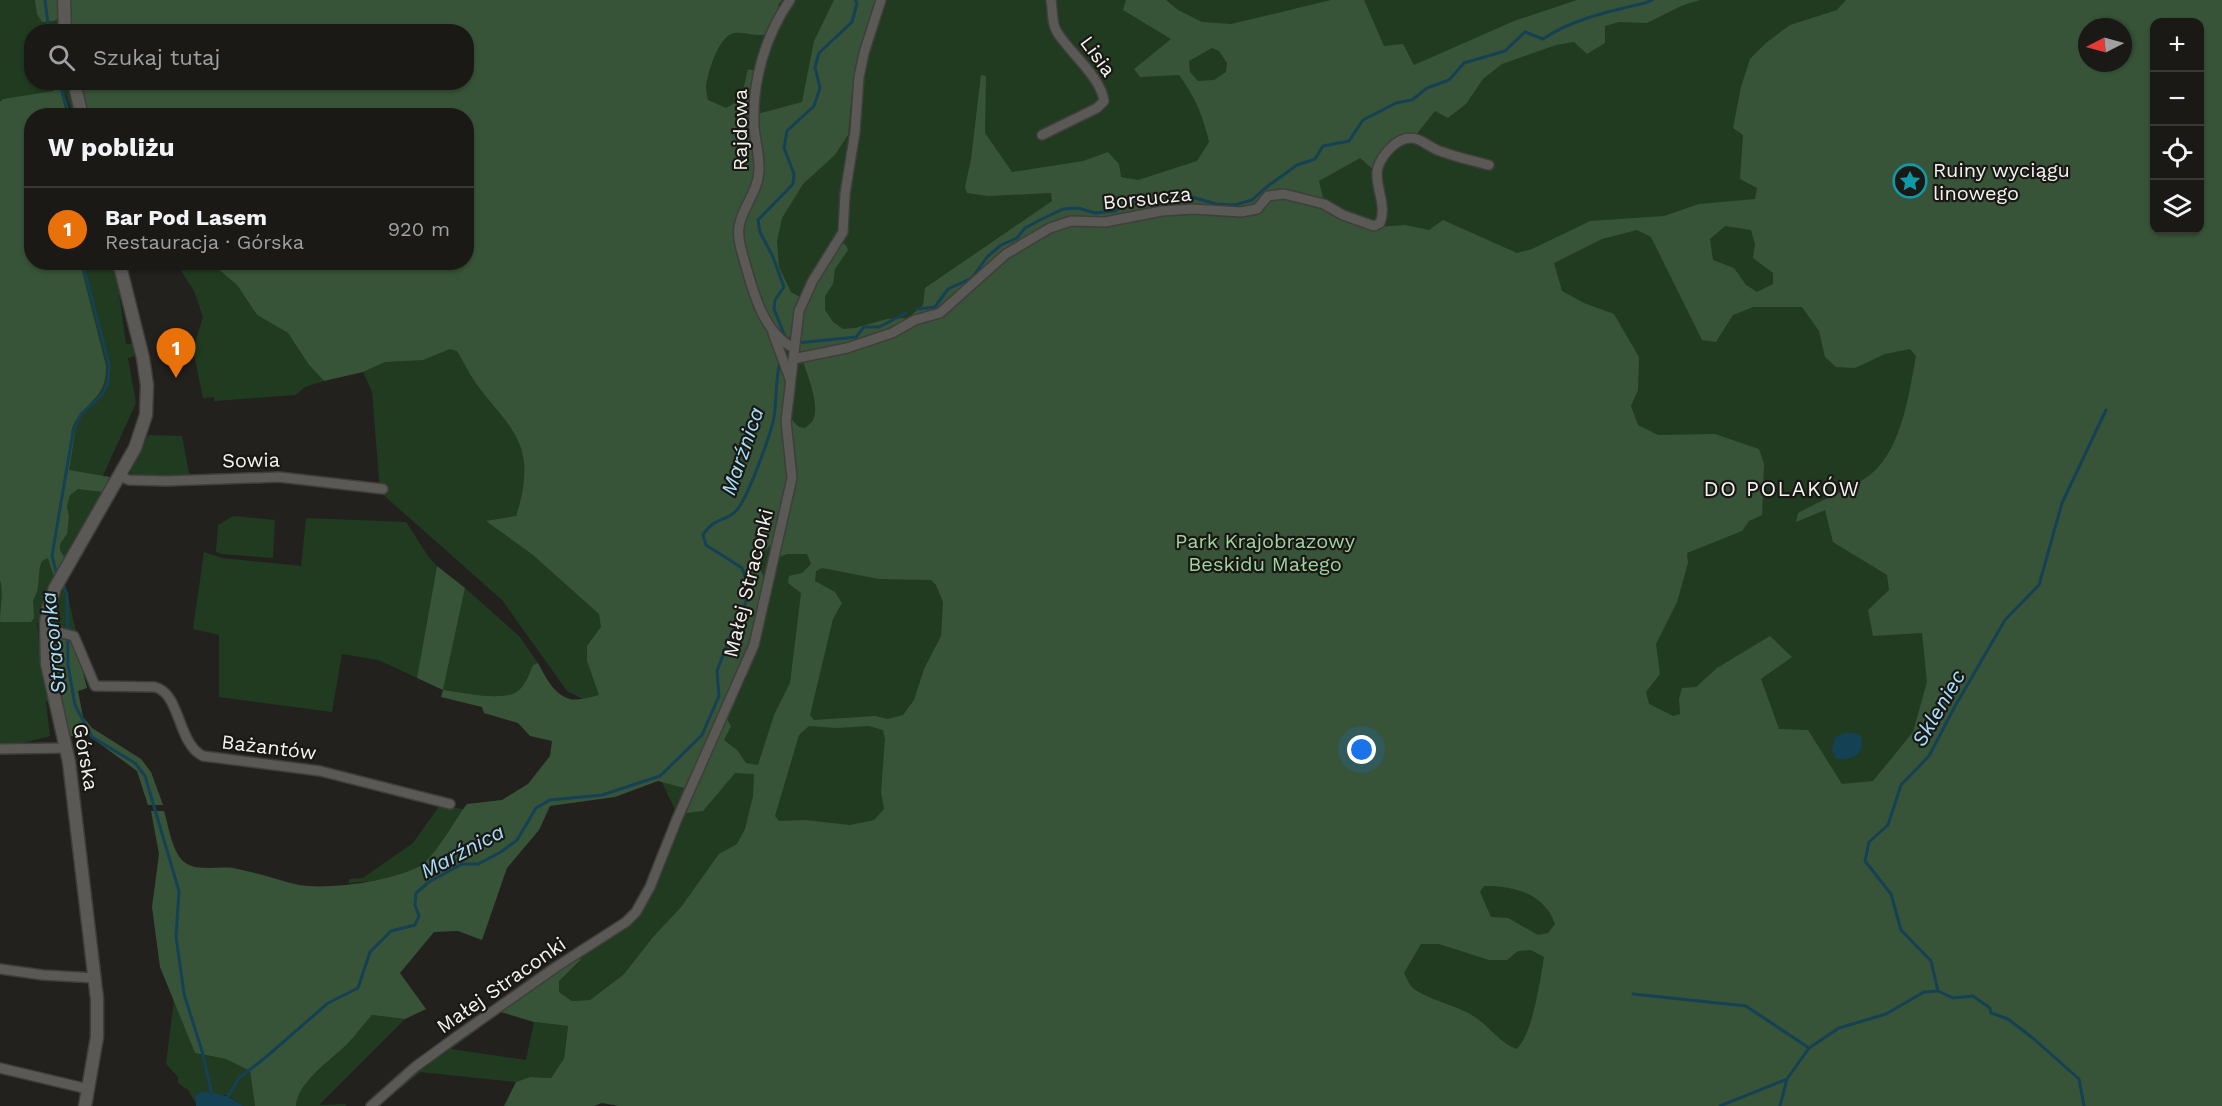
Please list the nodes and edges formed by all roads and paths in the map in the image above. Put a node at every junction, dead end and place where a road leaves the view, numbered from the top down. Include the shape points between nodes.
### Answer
1 (64, 0) edge
2 (790, 0) edge
3 (881, 0) edge
4 (1051, 0) edge
5 (65, 24) edge
6 (76, 90) edge
7 (80, 108) edge
8 (1042, 135) dead end
9 (1489, 165) dead end
10 (121, 270) edge
11 (774, 331) junction
12 (791, 347) junction
13 (793, 359) junction
14 (790, 379) junction
15 (120, 476) junction
16 (383, 489) dead end
17 (45, 629) junction
18 (0, 748) edge
19 (66, 748) junction
20 (450, 804) dead end
21 (0, 969) edge
22 (96, 978) junction
23 (0, 1068) edge
24 (88, 1089) junction
25 (85, 1106) edge
26 (371, 1106) edge

1 - 5 street
2 - 11 street, Rajdowa via 759,70 754,121 758,183 739,228 739,243 752,291
3 - 12 street, Małej Straconki via 859,77 843,232 804,299
4 - 8 street, Lisia via 1057,32 1095,82 1104,101
6 - 7 street
9 - 13 street, Borsucza via 1441,152 1414,139 1400,141 1386,152 1378,167 1383,213 1374,226 1324,204 1284,194 1268,196 1257,208 1242,212 1193,209 1105,222 1071,221 1050,228 1006,254 940,314 847,348
10 - 15 street, Górska via 143,358 147,392 140,437
11 - 12 street, Rajdowa
11 - 14 street, Rajdowa
12 - 13 street, Małej Straconki
13 - 14 street, Małej Straconki
14 - 26 street, Małej Straconki via 786,421 792,478 754,645 642,903 626,922 459,1035
15 - 16 street, Sowia via 129,480 166,481 279,477
15 - 17 street, Górska via 55,588
17 - 19 street, Górska via 49,675
17 - 20 street, Bażantów via 75,638 95,686 155,687 164,692 190,745 200,754 320,771
18 - 19 street
19 - 22 street, Górska
21 - 22 street
22 - 24 street, Górska via 98,1023
23 - 24 street
24 - 25 street, Górska

